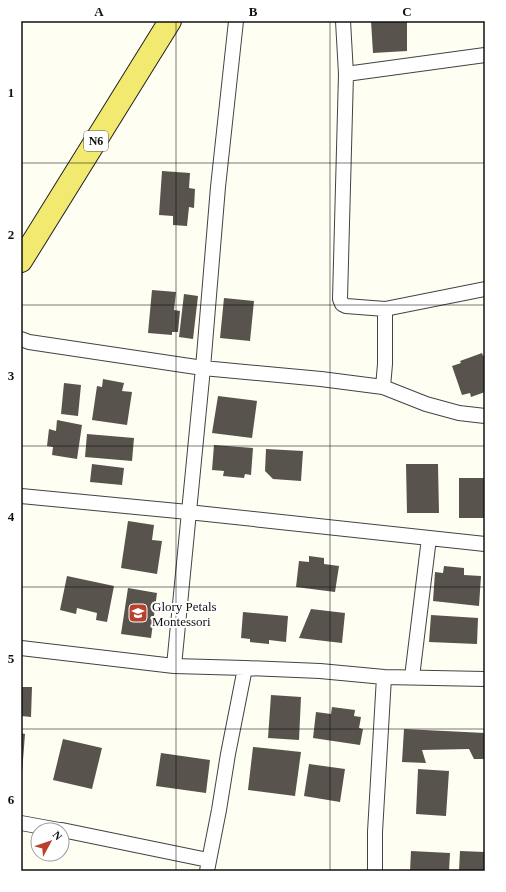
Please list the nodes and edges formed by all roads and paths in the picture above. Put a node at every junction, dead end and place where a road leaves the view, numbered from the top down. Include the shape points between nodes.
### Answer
1 (170, 21) edge
2 (236, 21) edge
3 (344, 21) edge
4 (485, 55) edge
5 (346, 74) junction
6 (23, 254) edge
7 (485, 290) edge
8 (385, 309) junction
9 (21, 339) edge
10 (202, 368) junction
11 (383, 387) junction
12 (485, 416) edge
13 (21, 496) edge
14 (188, 512) junction
15 (429, 538) junction
16 (485, 544) edge
17 (21, 648) edge
18 (174, 666) junction
19 (245, 668) junction
20 (384, 677) junction
21 (412, 678) junction
22 (485, 679) edge
23 (70, 832) edge
24 (208, 866) edge
25 (375, 871) edge

1 - 6 main road, N6
2 - 10 street
3 - 5 street
4 - 5 street
5 - 8 street via 340,299 346,306
7 - 8 street
8 - 11 street
9 - 10 street
10 - 11 street
10 - 14 street
11 - 12 street via 426,404 459,413
13 - 14 street
14 - 15 street
14 - 18 street
15 - 16 street
15 - 21 street
17 - 18 street
18 - 19 street
19 - 20 street
19 - 24 street
20 - 21 street
20 - 25 street
21 - 22 street
23 - 24 street

